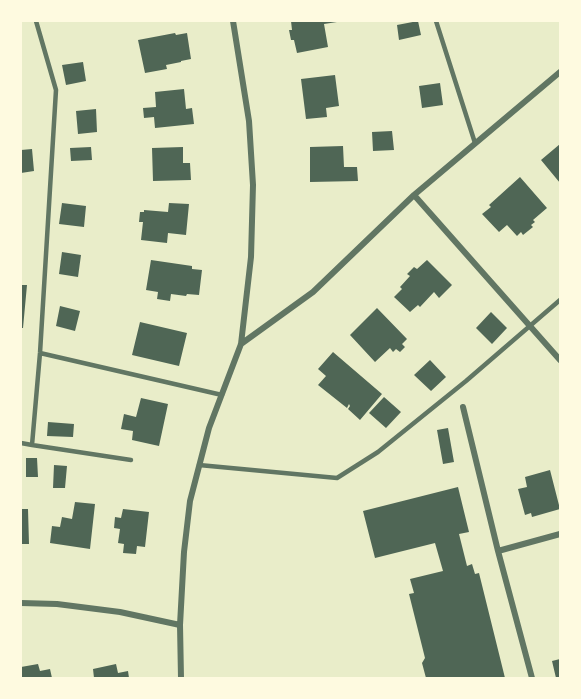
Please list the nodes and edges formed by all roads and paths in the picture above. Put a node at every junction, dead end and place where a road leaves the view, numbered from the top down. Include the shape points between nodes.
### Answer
1 (36, 21) edge
2 (233, 21) edge
3 (436, 21) edge
4 (560, 72) edge
5 (475, 144) junction
6 (414, 195) junction
7 (560, 300) edge
8 (530, 326) junction
9 (241, 344) junction
10 (40, 353) junction
11 (560, 360) edge
12 (222, 394) junction
13 (464, 407) dead end
14 (21, 443) edge
15 (32, 445) junction
16 (131, 460) dead end
17 (199, 465) junction
18 (560, 534) edge
19 (498, 551) junction
20 (21, 603) edge
21 (180, 625) junction
22 (181, 678) edge
23 (532, 678) edge

1 - 10 lane via 56,90
2 - 9 street via 249,121 253,185 251,257
3 - 5 lane
4 - 5 street
5 - 6 street
6 - 8 street
6 - 9 street via 313,292
7 - 8 lane
8 - 11 street
8 - 17 lane via 378,452 337,478
9 - 12 street
10 - 12 lane
10 - 15 lane
12 - 17 street
13 - 19 street
14 - 15 lane
15 - 16 lane
17 - 21 street via 190,501
18 - 19 street
19 - 23 street
20 - 21 street via 120,612
21 - 22 street

